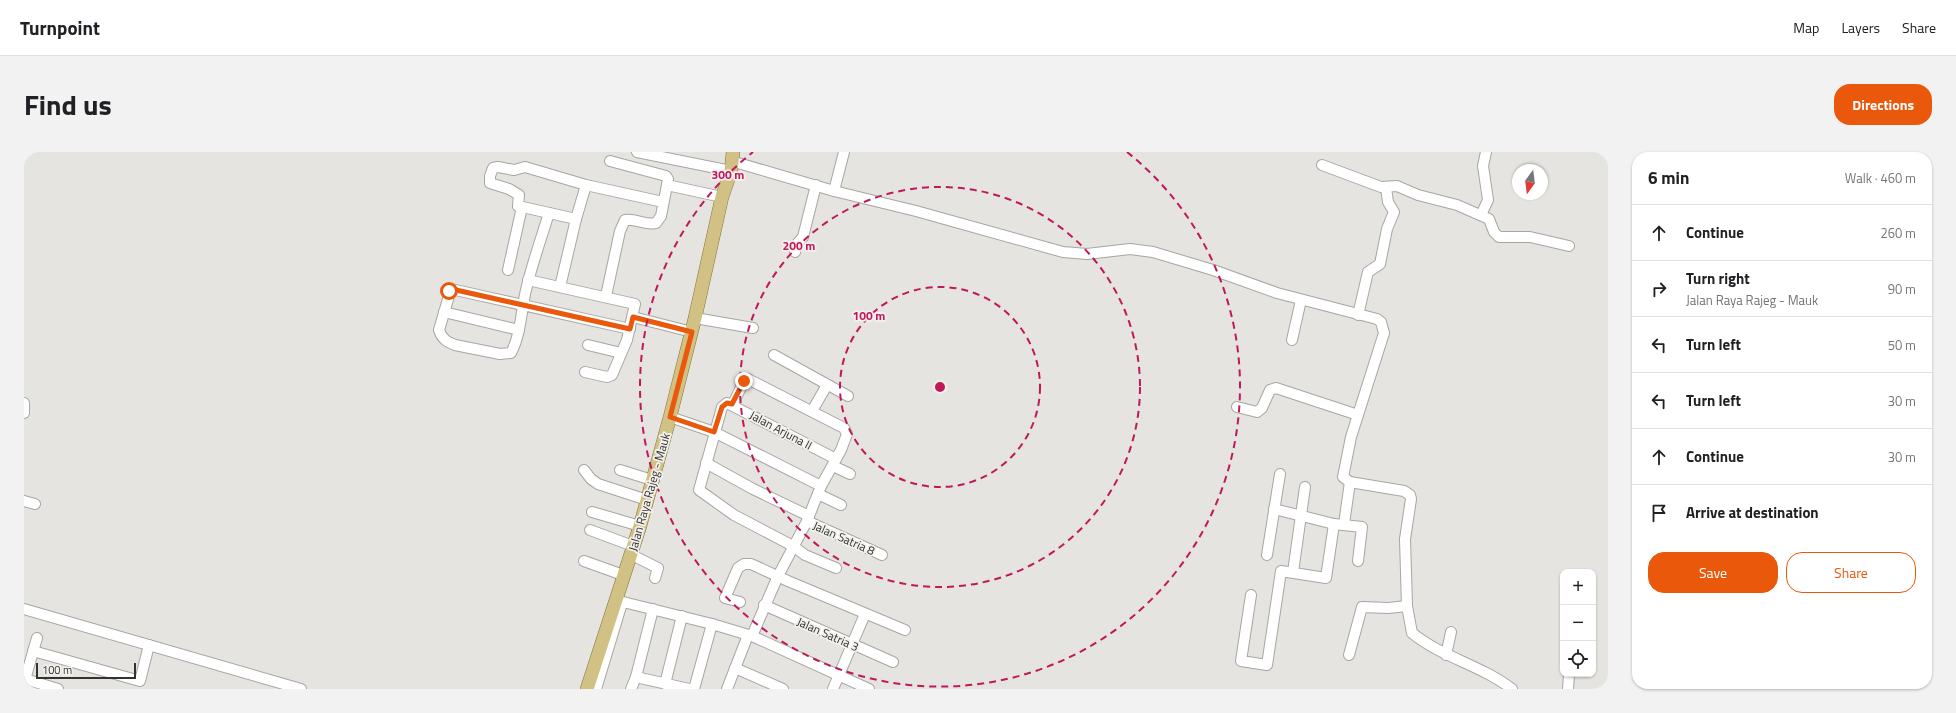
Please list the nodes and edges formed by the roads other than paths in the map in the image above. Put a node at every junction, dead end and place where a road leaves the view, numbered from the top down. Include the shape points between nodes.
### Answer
1 (637, 152) edge
2 (844, 152) edge
3 (1486, 152) edge
4 (661, 154) edge
5 (610, 161) dead end
6 (732, 161) edge
7 (1322, 165) dead end
8 (586, 184) junction
9 (667, 185) junction
10 (816, 186) junction
11 (1386, 188) junction
12 (834, 191) junction
13 (722, 197) junction
14 (664, 202) junction
15 (522, 208) junction
16 (549, 213) junction
17 (1481, 215) junction
18 (576, 219) junction
19 (1569, 246) dead end
20 (795, 252) dead end
21 (508, 270) dead end
22 (528, 280) junction
23 (560, 287) junction
24 (606, 296) junction
25 (1301, 300) junction
26 (523, 306) junction
27 (444, 312) junction
28 (1358, 315) junction
29 (633, 317) junction
30 (696, 318) junction
31 (753, 328) dead end
32 (630, 329) junction
33 (519, 330) junction
34 (692, 332) junction
35 (1292, 340) dead end
36 (588, 345) dead end
37 (621, 353) junction
38 (774, 356) dead end
39 (585, 372) dead end
40 (827, 385) junction
41 (848, 396) dead end
42 (24, 403) edge
43 (729, 404) junction
44 (1237, 407) dead end
45 (812, 411) junction
46 (24, 413) edge
47 (1358, 415) junction
48 (670, 417) junction
49 (714, 432) junction
50 (706, 463) junction
51 (835, 463) junction
52 (584, 470) dead end
53 (620, 470) dead end
54 (850, 474) dead end
55 (1280, 474) dead end
56 (652, 480) junction
57 (1350, 482) junction
58 (1305, 487) dead end
59 (820, 490) junction
60 (647, 500) junction
61 (24, 501) edge
62 (35, 504) dead end
63 (841, 505) dead end
64 (1274, 509) junction
65 (592, 512) dead end
66 (1301, 515) junction
67 (808, 518) junction
68 (1334, 524) junction
69 (1344, 524) junction
70 (640, 526) junction
71 (590, 530) dead end
72 (793, 546) junction
73 (632, 550) junction
74 (882, 555) dead end
75 (1268, 555) dead end
76 (584, 561) dead end
77 (1358, 561) dead end
78 (836, 568) dead end
79 (1293, 572) junction
80 (623, 575) junction
81 (778, 576) junction
82 (655, 578) dead end
83 (1251, 595) dead end
84 (618, 600) junction
85 (740, 602) dead end
86 (764, 606) junction
87 (1407, 606) junction
88 (24, 609) edge
89 (653, 609) junction
90 (865, 614) junction
91 (682, 616) junction
92 (712, 624) junction
93 (905, 630) dead end
94 (1451, 632) dead end
95 (750, 635) junction
96 (37, 638) dead end
97 (149, 645) junction
98 (852, 645) junction
99 (33, 651) junction
100 (1349, 655) dead end
101 (1446, 655) junction
102 (893, 662) dead end
103 (735, 668) junction
104 (838, 675) junction
105 (636, 677) junction
106 (1570, 677) edge
107 (25, 681) edge
108 (665, 684) junction
109 (58, 689) edge
110 (301, 689) edge
111 (587, 689) edge
112 (596, 689) edge
113 (631, 689) edge
114 (689, 689) edge
115 (694, 689) edge
116 (727, 689) edge
117 (783, 689) edge
118 (833, 689) edge
119 (869, 689) edge
120 (1512, 689) edge
121 (1568, 689) edge

1 - 4 street
2 - 12 street
3 - 17 street via 1483,166 1488,200
4 - 6 street
5 - 9 street via 666,176
6 - 10 street
6 - 13 main road, Jalan Raya Rajeg - Mauk
7 - 11 street
8 - 14 street
8 - 15 street via 525,167 514,170 493,168 489,182 519,195 518,204
8 - 18 street
9 - 13 street
9 - 14 street
10 - 12 street
10 - 20 street via 803,237
11 - 17 street via 1397,186
11 - 28 street via 1388,202 1394,212 1387,229 1380,264 1368,272
12 - 25 street via 1063,252 1087,254 1130,249 1153,252
13 - 30 main road, Jalan Raya Rajeg - Mauk
14 - 24 street via 661,216 656,223 628,220 623,222
15 - 16 street
15 - 21 street
16 - 18 street
16 - 22 street
17 - 19 street via 1490,219 1494,232 1499,237 1530,237
18 - 23 street
22 - 23 street
22 - 26 street
23 - 24 street
24 - 29 street via 635,304
25 - 28 street
25 - 35 street
26 - 27 street via 451,289
26 - 32 street
26 - 33 street
27 - 33 street
27 - 33 street via 439,330 444,339 455,345 507,354 513,349
28 - 47 street via 1381,322 1384,333
29 - 32 street
29 - 34 street
30 - 31 street
30 - 34 main road, Jalan Raya Rajeg - Mauk
32 - 37 street
34 - 48 main road, Jalan Raya Rajeg - Mauk
36 - 37 street
37 - 39 street via 610,376
38 - 40 street
40 - 41 street
40 - 45 street
42 - 46 street
43 - 45 street via 748,379
43 - 49 street
43 - 51 street, Jalan Arjuna II
44 - 47 street via 1257,412 1262,408 1270,390 1276,388
45 - 51 street via 844,428 846,432 846,440
47 - 57 street via 1343,474
48 - 49 street
48 - 56 main road, Jalan Raya Rajeg - Mauk
49 - 50 street
49 - 59 street
50 - 67 street, Jalan Satria 8
50 - 72 street via 699,485 701,492 734,514
51 - 54 street, Jalan Arjuna II
51 - 59 street
52 - 60 street via 591,480 598,484
53 - 56 street
55 - 64 street
56 - 60 main road, Jalan Raya Rajeg - Mauk
57 - 69 street
57 - 87 street via 1404,491 1410,495 1405,539
58 - 66 street
59 - 63 street
59 - 67 street
60 - 70 main road, Jalan Raya Rajeg - Mauk
61 - 62 street
64 - 66 street
64 - 75 street
65 - 70 street
66 - 68 street
66 - 79 street
67 - 72 street
67 - 74 street, Jalan Satria 8
68 - 69 street
68 - 79 street via 1326,578
69 - 77 street via 1362,527
70 - 73 main road, Jalan Raya Rajeg - Mauk
71 - 73 street
72 - 78 street via 805,555
72 - 81 street
73 - 80 main road, Jalan Raya Rajeg - Mauk
73 - 82 street via 658,568
76 - 80 street
79 - 83 street via 1281,571 1267,665 1242,661
80 - 84 main road, Jalan Raya Rajeg - Mauk
81 - 85 street via 752,564 740,566 725,598
81 - 86 street
81 - 90 street
84 - 89 street
84 - 111 main road, Jalan Raya Rajeg - Mauk
84 - 112 street
86 - 95 street
86 - 98 street, Jalan Satria 3
87 - 100 street via 1362,607
87 - 101 street via 1412,633
88 - 97 street
89 - 91 street
89 - 105 street
90 - 93 street
90 - 98 street
91 - 92 street
91 - 108 street
92 - 95 street
92 - 115 street
94 - 101 street
95 - 103 street
95 - 104 street
96 - 99 street
97 - 99 street via 140,681
97 - 110 street
98 - 102 street, Jalan Satria 3
98 - 104 street
99 - 107 street
101 - 120 street via 1487,671
103 - 116 street
103 - 117 street
104 - 118 street
104 - 119 street
105 - 108 street
105 - 113 street
106 - 121 street
107 - 109 street
108 - 114 street

